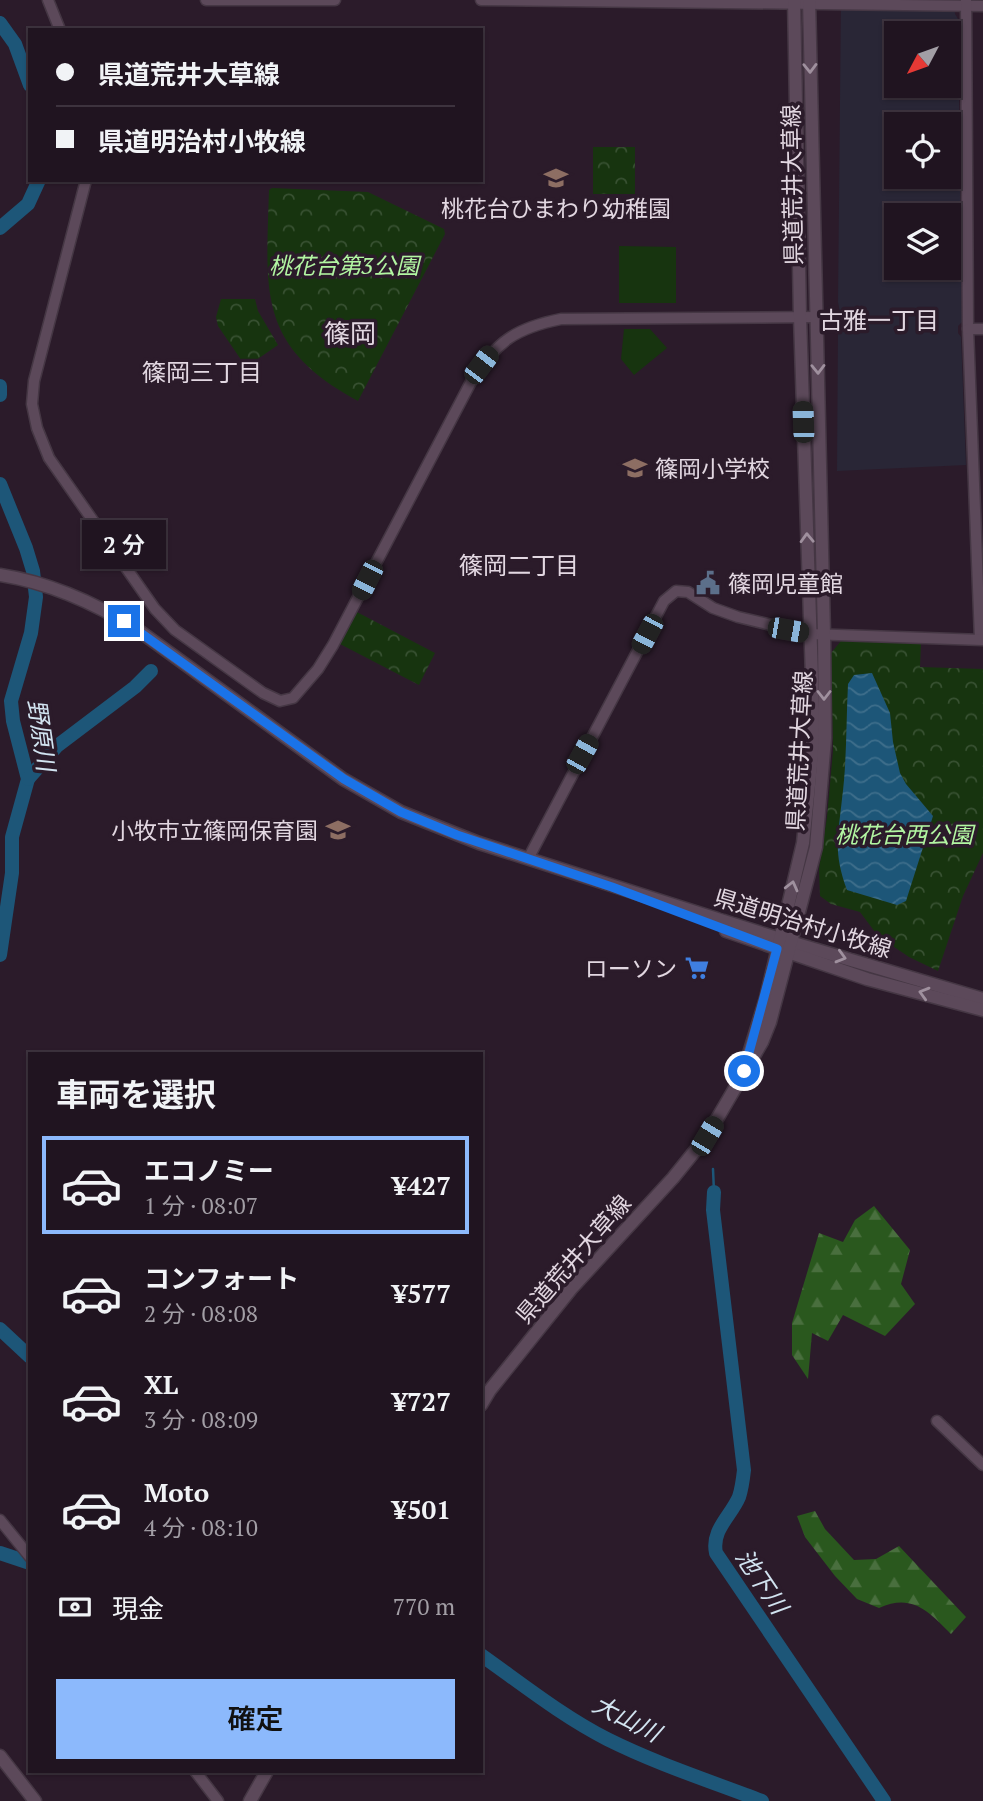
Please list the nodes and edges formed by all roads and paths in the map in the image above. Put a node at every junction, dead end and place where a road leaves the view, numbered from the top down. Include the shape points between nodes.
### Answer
1 (48, 0) edge
2 (206, 0) edge
3 (335, 0) edge
4 (481, 0) edge
5 (794, 2) edge
6 (809, 2) edge
7 (966, 3) edge
8 (983, 6) edge
9 (59, 28) edge
10 (85, 182) edge
11 (800, 317) junction
12 (817, 317) junction
13 (968, 329) junction
14 (983, 329) edge
15 (0, 575) edge
16 (809, 634) junction
17 (824, 634) junction
18 (981, 639) edge
19 (528, 859) junction
20 (784, 946) junction
21 (983, 999) edge
22 (983, 1010) edge
23 (483, 1402) edge
24 (937, 1422) dead end
25 (983, 1465) edge
26 (0, 1520) edge
27 (28, 1555) edge
28 (0, 1756) edge
29 (197, 1773) edge
30 (267, 1773) edge
31 (35, 1801) edge
32 (218, 1801) edge
33 (250, 1801) edge

1 - 9 street
2 - 3 street
4 - 5 street
5 - 6 street
5 - 11 main road, 県道荒井大草線
6 - 7 street
6 -> 12 main road, 県道荒井大草線
7 - 8 street
7 - 13 street
10 - 11 street via 34,381 32,404 43,446 164,620 199,649 280,701 293,698 323,661 472,380 490,353 511,336 561,319
11 - 12 street
16 -> 11 main road, 県道荒井大草線
12 -> 17 main road, 県道荒井大草線
13 - 14 street
13 - 18 street
15 - 19 main road, 県道明治村小牧線 via 76,596 109,612 372,797 434,826
16 - 17 street
16 - 19 street via 738,617 688,592 671,594
20 -> 16 main road, 県道荒井大草線 via 803,843 814,738
17 - 18 street
17 -> 20 main road, 県道荒井大草線 via 824,738 816,847
19 - 20 main road, 県道明治村小牧線
20 -> 21 main road, 県道明治村小牧線
22 -> 20 main road, 県道明治村小牧線 via 867,979
20 - 23 main road, 県道荒井大草線 via 762,1042 707,1136 571,1289
24 - 25 street
26 - 27 street
28 - 31 main road
29 - 32 street
30 - 33 main road

